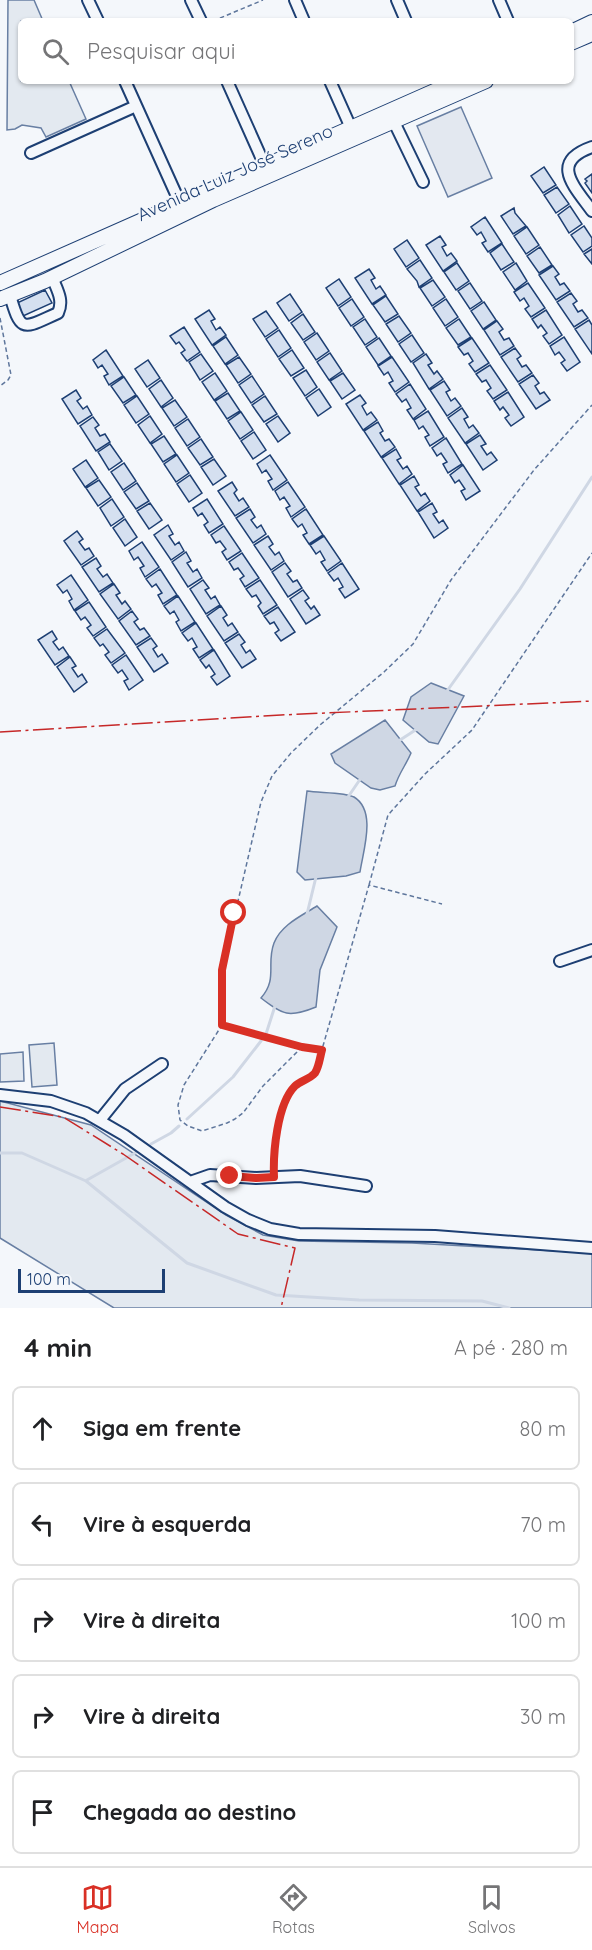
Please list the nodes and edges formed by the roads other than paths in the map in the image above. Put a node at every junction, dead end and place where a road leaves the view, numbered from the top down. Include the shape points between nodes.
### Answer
1 (88, 0) edge
2 (191, 0) edge
3 (295, 0) edge
4 (397, 0) edge
5 (499, 0) edge
6 (97, 18) edge
7 (200, 18) edge
8 (303, 18) edge
9 (405, 18) edge
10 (507, 18) edge
11 (592, 22) edge
12 (574, 31) edge
13 (592, 34) edge
14 (574, 42) edge
15 (125, 84) edge
16 (228, 84) edge
17 (331, 84) edge
18 (479, 84) edge
19 (435, 85) edge
20 (136, 106) junction
21 (394, 122) junction
22 (351, 128) junction
23 (592, 147) edge
24 (31, 153) dead end
25 (265, 166) junction
26 (423, 182) dead end
27 (180, 203) junction
28 (592, 211) edge
29 (39, 267) junction
30 (48, 279) junction
31 (0, 283) edge
32 (5, 297) edge
33 (592, 950) edge
34 (560, 961) dead end
35 (162, 1064) dead end
36 (0, 1095) edge
37 (100, 1120) junction
38 (190, 1182) junction
39 (366, 1185) dead end
40 (592, 1248) edge

1 - 6 street
2 - 7 street
3 - 8 street
4 - 9 street
5 - 10 street
11 - 12 main road
13 - 14 main road
15 - 20 street
16 - 25 street
17 - 22 street
18 - 21 main road, Avenida Luiz José Sereno
19 - 22 main road, Avenida Luiz José Sereno
20 - 24 street
20 - 27 street
21 - 26 street
21 - 30 main road, Avenida Luiz José Sereno via 213,200
22 - 25 main road, Avenida Luiz José Sereno
23 - 28 street via 573,156 568,172 570,181
25 - 27 main road, Avenida Luiz José Sereno
27 - 29 main road, Avenida Luiz José Sereno
29 - 30 main road
29 - 31 main road, Avenida Luiz José Sereno
30 - 32 main road, Avenida Luiz José Sereno
30 - 32 street via 60,297 61,306 58,313 30,325 16,318
33 - 34 street
35 - 37 street via 125,1089
36 - 37 street via 51,1101
37 - 38 street
38 - 39 street via 210,1176 300,1176
38 - 40 street via 248,1220 299,1234 417,1236

